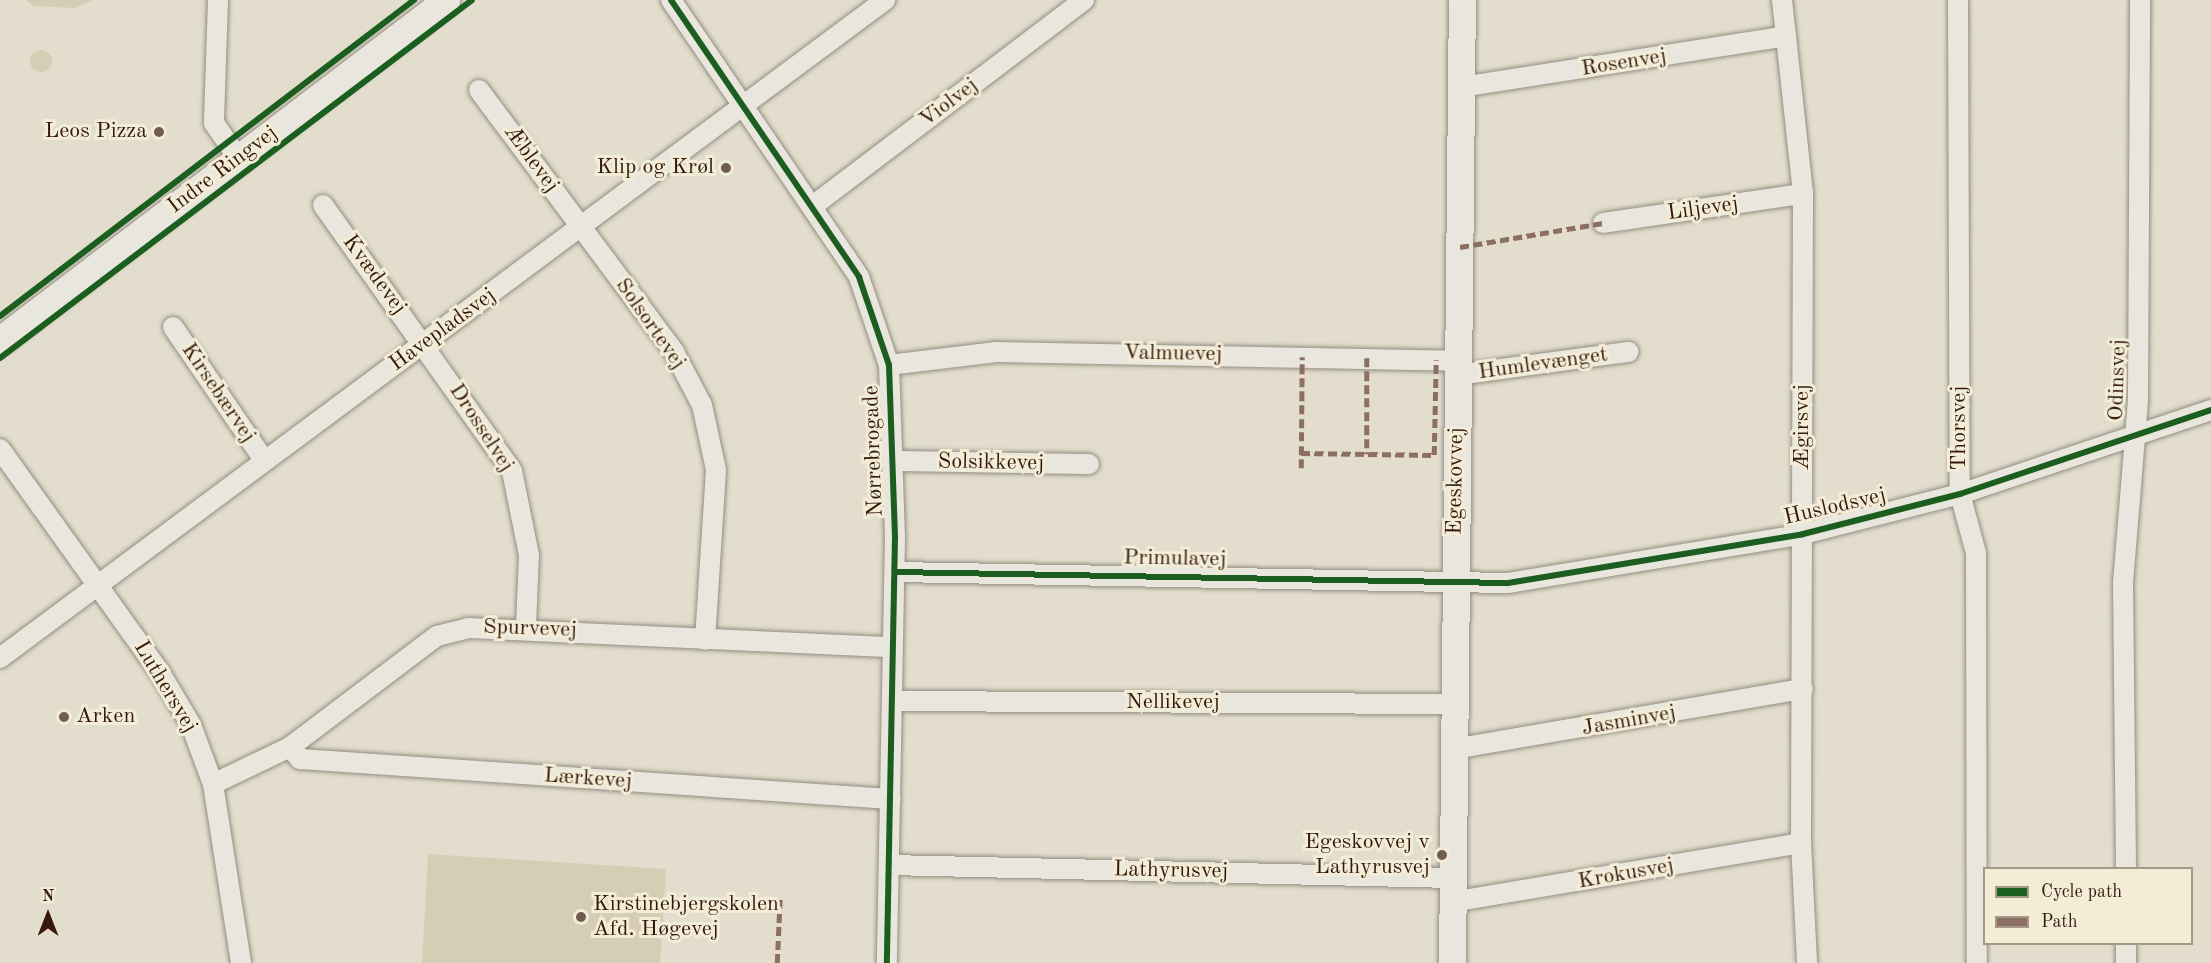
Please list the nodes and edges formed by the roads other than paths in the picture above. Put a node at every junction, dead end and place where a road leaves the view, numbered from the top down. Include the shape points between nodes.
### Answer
1 (218, 0) edge
2 (446, 0) edge
3 (671, 0) edge
4 (885, 0) edge
5 (1084, 0) edge
6 (1462, 0) edge
7 (1782, 0) edge
8 (1958, 0) edge
9 (2140, 0) edge
10 (1786, 36) junction
11 (1461, 87) junction
12 (479, 90) dead end
13 (743, 107) junction
14 (238, 158) junction
15 (1803, 194) junction
16 (323, 205) dead end
17 (814, 205) junction
18 (1603, 223) dead end
19 (582, 228) junction
20 (172, 327) dead end
21 (0, 340) edge
22 (425, 344) junction
23 (1628, 352) dead end
24 (889, 365) junction
25 (1457, 368) junction
26 (2211, 410) edge
27 (2134, 438) junction
28 (0, 449) edge
29 (264, 460) junction
30 (894, 461) junction
31 (1089, 464) dead end
32 (1960, 494) junction
33 (1803, 534) junction
34 (895, 572) junction
35 (1455, 583) junction
36 (96, 584) junction
37 (526, 626) junction
38 (705, 640) junction
39 (893, 647) junction
40 (0, 658) edge
41 (1803, 689) junction
42 (892, 701) junction
43 (1454, 704) junction
44 (290, 747) junction
45 (1454, 749) junction
46 (213, 784) junction
47 (891, 800) junction
48 (1801, 843) junction
49 (889, 865) junction
50 (2126, 867) edge
51 (1452, 890) junction
52 (2126, 945) edge
53 (241, 963) edge
54 (887, 963) edge
55 (1452, 963) edge
56 (1807, 963) edge
57 (1977, 963) edge
58 (2126, 963) edge

1 - 14 street via 213,123
2 - 14 street, Indre Ringvej
3 - 13 street, Nørrebrogade
4 - 13 street, Havepladsvej
5 - 17 street, Violvej
6 - 11 street, Egeskovvej
7 - 10 street, Ægirsvej
8 - 32 street, Thorsvej
9 - 27 street, Odinsvej
10 - 11 street, Rosenvej
10 - 15 street, Ægirsvej
11 - 25 street, Egeskovvej
12 - 19 street, Æblevej
13 - 17 street, Nørrebrogade
13 - 19 street, Havepladsvej
14 - 21 street, Indre Ringvej
15 - 18 street, Liljevej
15 - 33 street, Ægirsvej
16 - 22 street, Kvædevej
17 - 24 street, Nørrebrogade via 859,277
19 - 22 street, Havepladsvej
19 - 38 street, Solsortevej via 674,352 702,405 716,470
20 - 29 street, Kirsebærvej
22 - 29 street, Havepladsvej
22 - 37 street, Drosselvej via 512,471 529,555
23 - 25 street, Humlevænget
24 - 25 street, Valmuevej via 996,352
24 - 30 street, Nørrebrogade
25 - 35 street, Egeskovvej
26 - 27 street, Huslodsvej
27 - 32 street, Huslodsvej
27 - 50 street, Odinsvej via 2123,583
28 - 36 street, Luthersvej
29 - 36 street, Havepladsvej
30 - 31 street, Solsikkevej
30 - 34 street, Nørrebrogade
32 - 33 street, Huslodsvej
32 - 57 street, Thorsvej via 1976,553
33 - 35 street, Huslodsvej via 1508,583
33 - 41 street, Ægirsvej
34 - 35 street, Primulavej
34 - 39 street, Nørrebrogade
35 - 43 street, Egeskovvej
36 - 40 street, Havepladsvej
36 - 46 street, Luthersvej via 186,716
37 - 38 street, Spurvevej
37 - 44 street, Spurvevej via 468,628 437,636
38 - 39 street, Spurvevej
39 - 42 street, Nørrebrogade
41 - 45 street, Jasminvej
41 - 48 street, Ægirsvej
42 - 43 street, Nellikevej
42 - 47 street, Nørrebrogade
43 - 45 street, Egeskovvej
44 - 46 street, Spurvevej
44 - 47 street, Lærkevej via 300,759
45 - 51 street, Egeskovvej
46 - 53 street, Luthersvej
47 - 49 street, Nørrebrogade
48 - 51 street, Krokusvej
48 - 56 street, Ægirsvej
49 - 51 street, Lathyrusvej
49 - 54 street, Nørrebrogade
51 - 55 street, Egeskovvej
52 - 58 street

